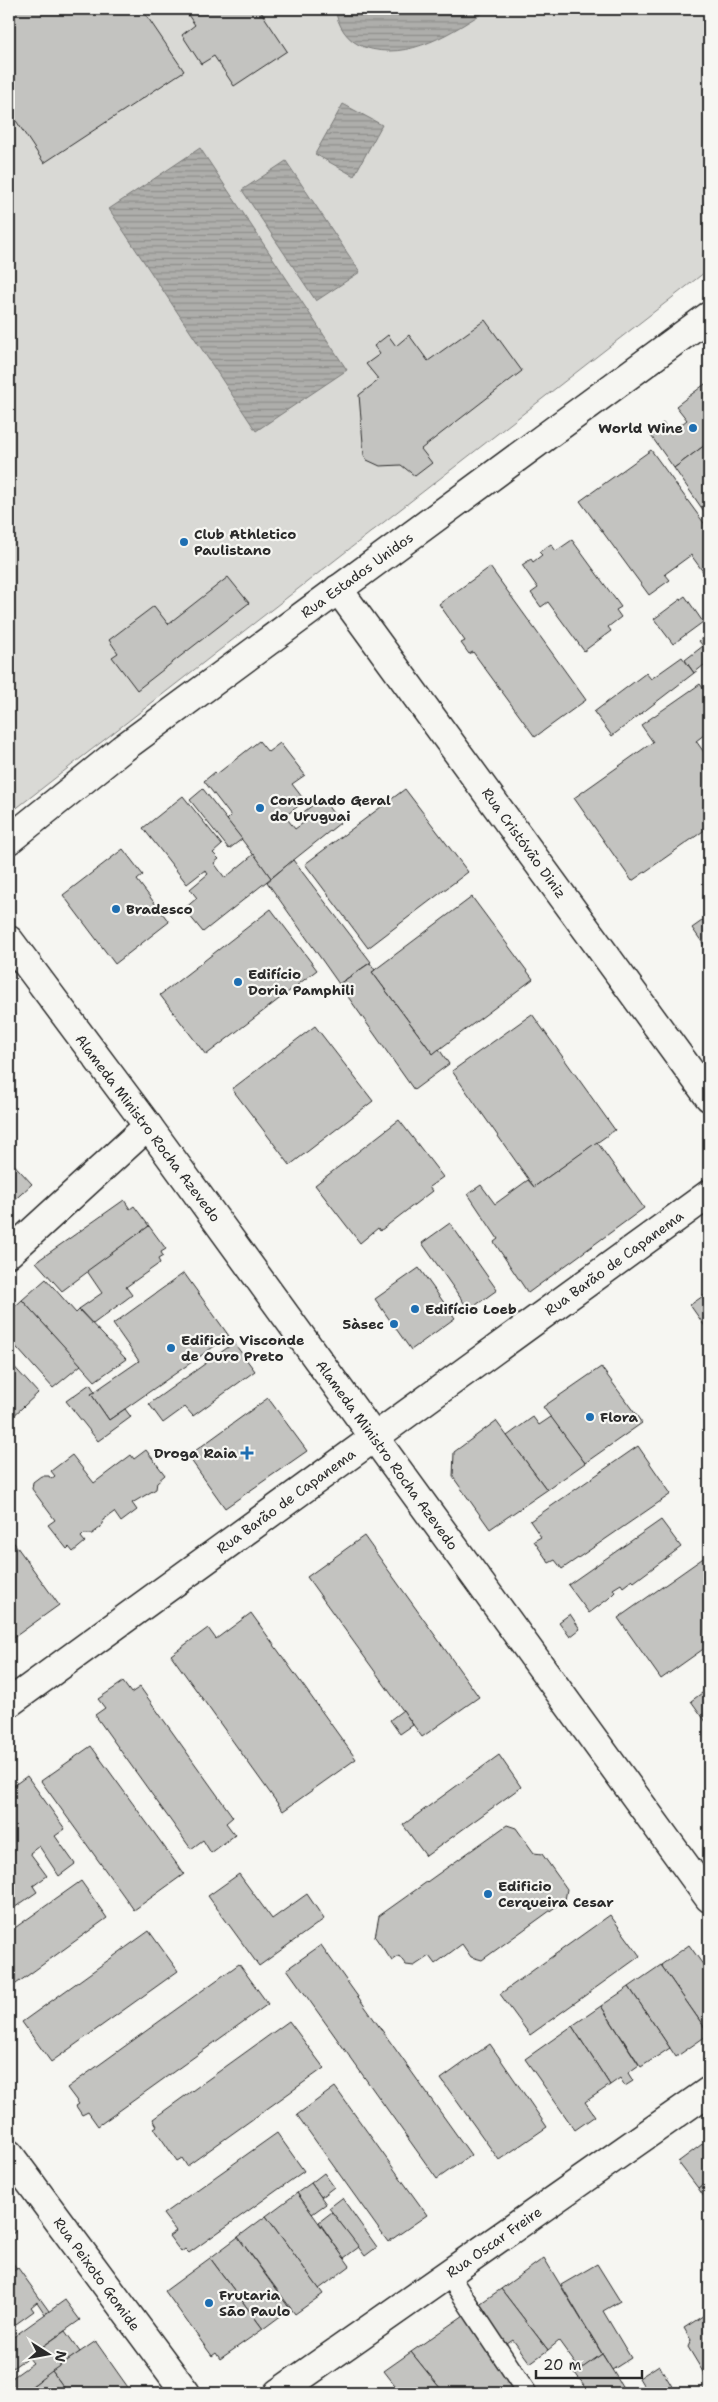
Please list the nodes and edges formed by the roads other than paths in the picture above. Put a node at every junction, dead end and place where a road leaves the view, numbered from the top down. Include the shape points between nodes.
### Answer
1 (709, 316) edge
2 (338, 589) junction
3 (9, 840) edge
4 (9, 940) edge
5 (709, 1097) edge
6 (148, 1126) junction
7 (709, 1194) edge
8 (9, 1253) edge
9 (374, 1437) junction
10 (9, 1703) edge
11 (709, 1898) edge
12 (709, 2091) edge
13 (9, 2154) edge
14 (448, 2274) junction
15 (186, 2393) edge
16 (278, 2393) edge
17 (527, 2393) edge

1 - 2 street, Rua Estados Unidos
2 - 3 street, Rua Estados Unidos via 122,749
2 - 5 street, Rua Cristóvão Diniz
4 - 6 street, Alameda Ministro Rocha Azevedo
6 - 8 street
6 - 9 street, Alameda Ministro Rocha Azevedo
7 - 9 street, Rua Barão de Capanema
9 - 10 street, Rua Barão de Capanema
9 - 11 street, Alameda Ministro Rocha Azevedo
12 - 14 street, Rua Oscar Freire
13 - 15 street, Rua Peixoto Gomide
14 - 16 street, Rua Oscar Freire
14 - 17 lane

